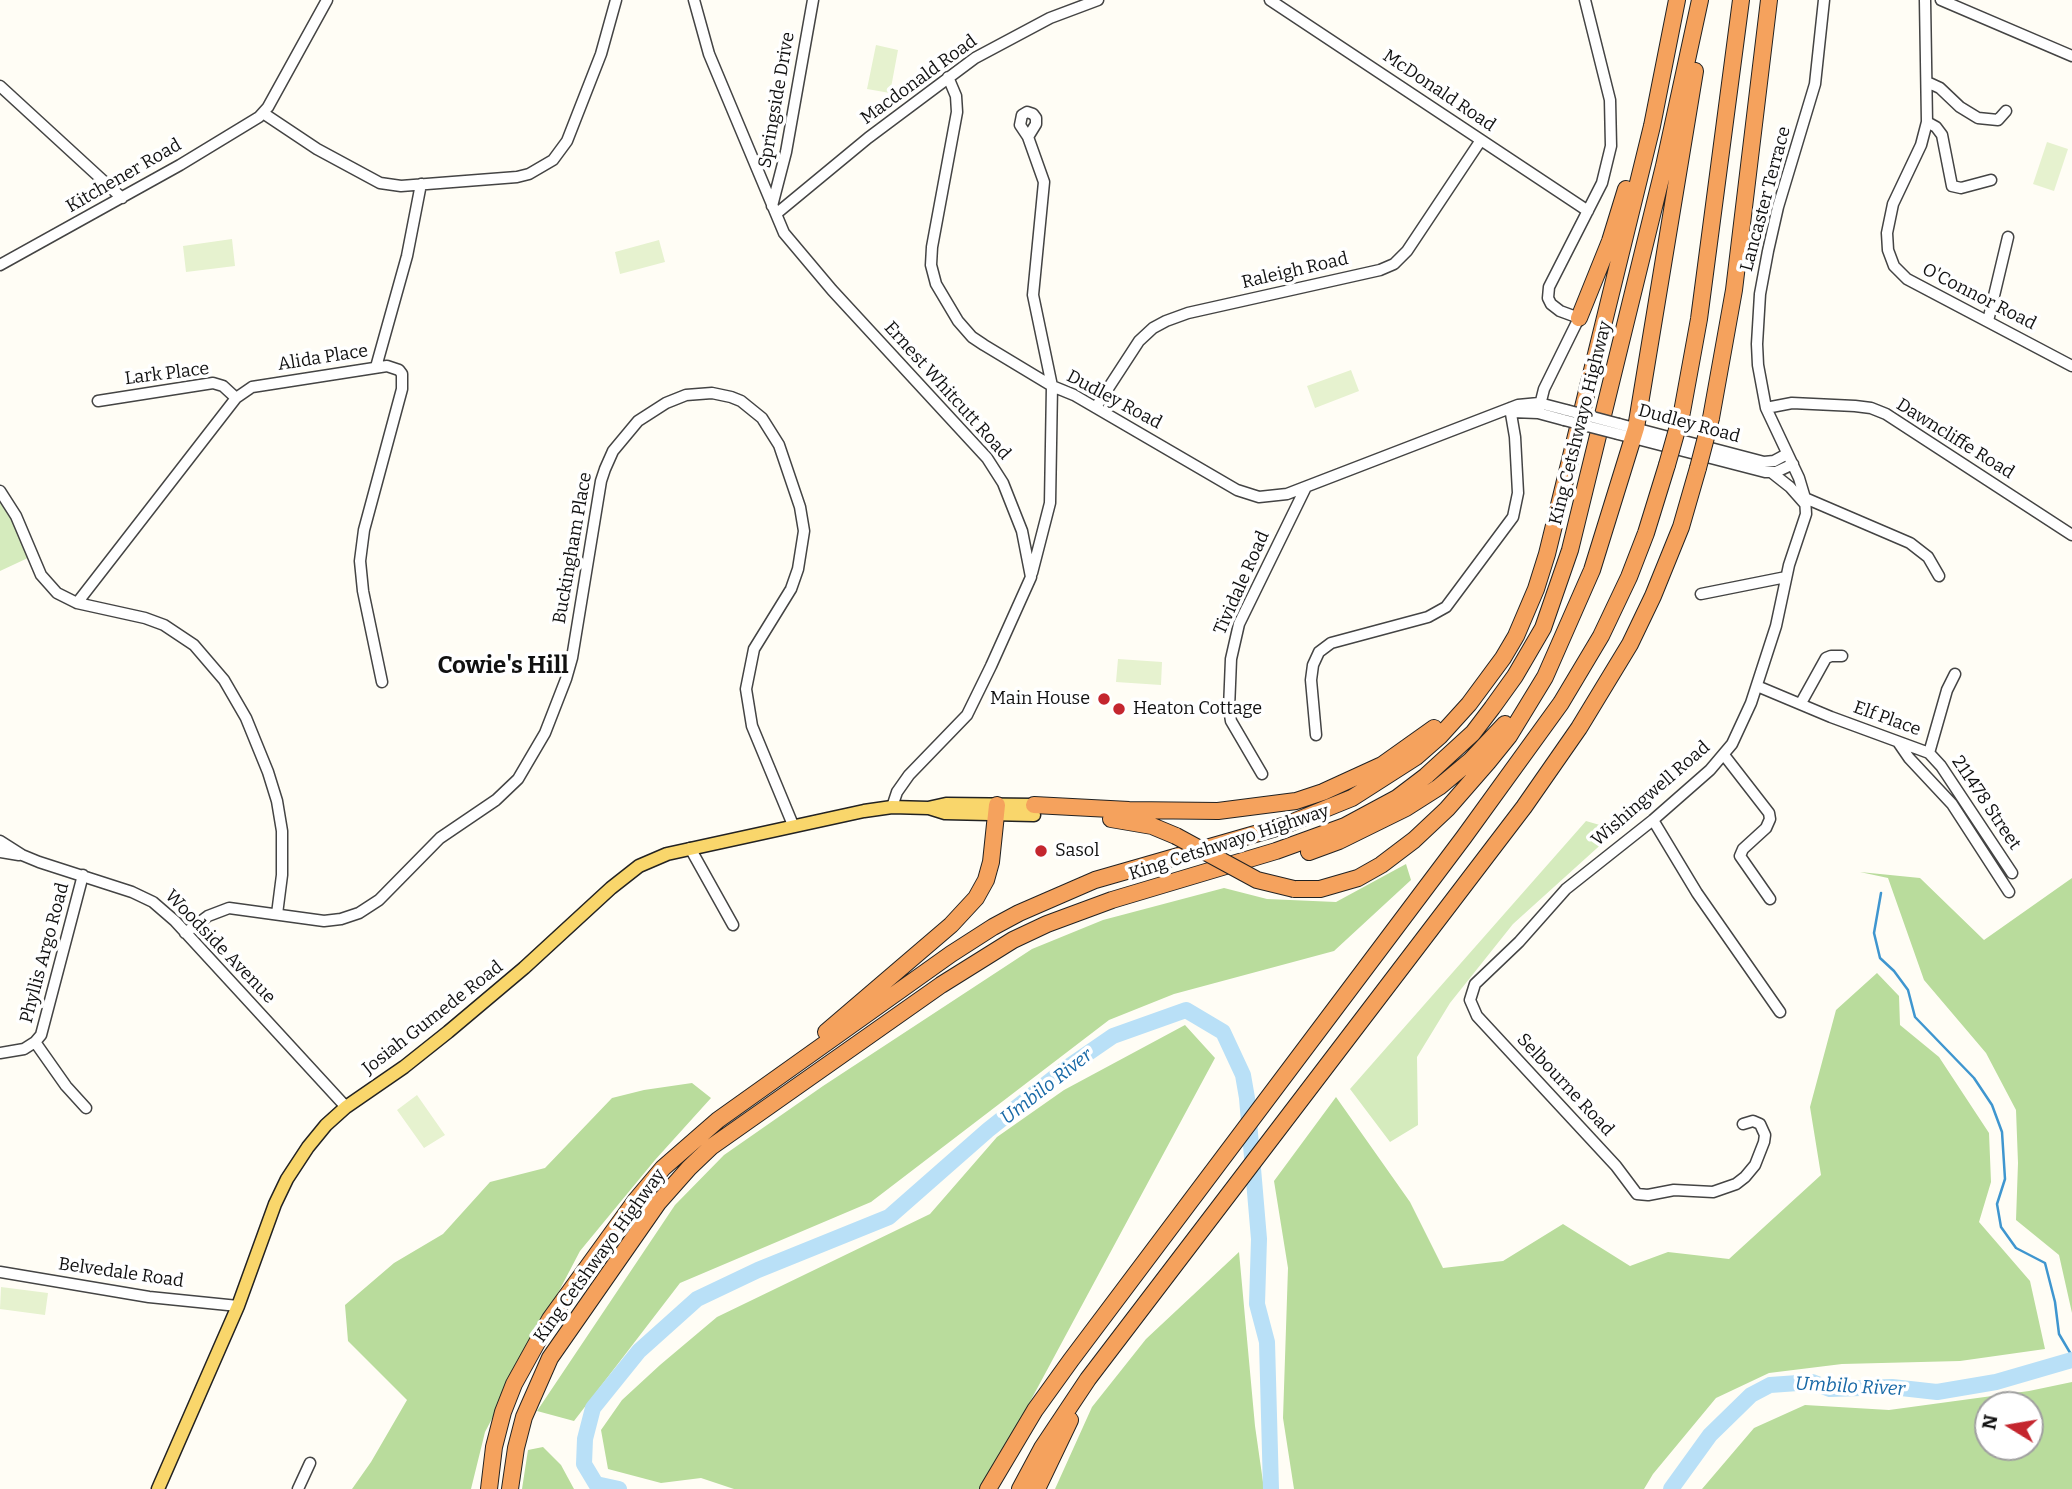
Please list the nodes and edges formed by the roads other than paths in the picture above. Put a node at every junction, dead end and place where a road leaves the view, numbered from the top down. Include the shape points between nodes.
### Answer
1 (327, 0) edge
2 (616, 0) edge
3 (694, 0) edge
4 (813, 0) edge
5 (1098, 0) edge
6 (1270, 0) edge
7 (1585, 0) edge
8 (1671, 0) edge
9 (1677, 0) edge
10 (1702, 0) edge
11 (1741, 0) edge
12 (1769, 0) edge
13 (1824, 0) edge
14 (1926, 0) edge
15 (1941, 0) edge
16 (2072, 56) edge
17 (948, 77) junction
18 (1927, 82) junction
19 (0, 86) edge
20 (2006, 111) dead end
21 (263, 113) junction
22 (1927, 122) junction
23 (1028, 137) dead end
24 (1481, 140) junction
25 (1991, 180) dead end
26 (421, 184) junction
27 (122, 198) junction
28 (774, 210) junction
29 (1588, 211) junction
30 (2008, 237) dead end
31 (0, 265) edge
32 (1579, 318) junction
33 (1988, 321) junction
34 (2072, 366) edge
35 (376, 367) junction
36 (1052, 386) junction
37 (236, 398) junction
38 (98, 401) dead end
39 (1096, 407) junction
40 (1538, 408) junction
41 (1766, 408) junction
42 (1507, 412) junction
43 (1626, 431) junction
44 (1790, 459) junction
45 (1771, 472) junction
46 (1306, 486) junction
47 (0, 491) edge
48 (1806, 502) junction
49 (2072, 535) edge
50 (1939, 576) dead end
51 (1031, 577) junction
52 (1786, 577) junction
53 (1536, 589) junction
54 (1702, 594) dead end
55 (77, 603) junction
56 (1556, 650) junction
57 (1842, 656) dead end
58 (1955, 674) dead end
59 (382, 682) dead end
60 (1757, 686) junction
61 (1801, 704) junction
62 (1316, 735) dead end
63 (1898, 742) junction
64 (1929, 753) junction
65 (1724, 755) junction
66 (1262, 774) dead end
67 (892, 807) junction
68 (996, 809) junction
69 (1034, 810) junction
70 (1653, 820) junction
71 (793, 825) junction
72 (0, 841) edge
73 (690, 848) junction
74 (0, 852) edge
75 (22, 855) junction
76 (2012, 873) dead end
77 (83, 875) junction
78 (2008, 892) dead end
79 (1770, 899) dead end
80 (1112, 900) junction
81 (277, 914) junction
82 (733, 925) dead end
83 (185, 933) junction
84 (1470, 1000) joint
85 (1780, 1012) dead end
86 (35, 1042) junction
87 (0, 1053) edge
88 (790, 1069) junction
89 (346, 1107) junction
90 (86, 1108) dead end
91 (1743, 1124) dead end
92 (0, 1272) edge
93 (238, 1306) junction
94 (1088, 1379) junction
95 (310, 1463) dead end
96 (158, 1489) edge
97 (298, 1489) edge
98 (489, 1489) edge
99 (510, 1489) edge
100 (988, 1489) edge
101 (1020, 1489) edge
102 (1037, 1489) edge

1 - 21 street
2 - 26 street via 592,80 567,141 553,160 517,177
3 - 28 street, Ernest Whitcutt Road via 709,54
4 - 28 street, Springside Drive
5 - 17 street, Macdonald Road via 1067,10 996,46
6 - 24 street, McDonald Road
7 - 29 street via 1606,82 1612,131 1606,171
8 - 32 highway via 1623,198
9 - 53 highway, King Cetshwayo Highway via 1645,152
10 - 43 highway via 1691,98
10 - 80 highway, King Cetshwayo Highway via 1570,550 1543,628 1515,676 1455,751 1367,815 1304,842
11 - 100 highway, bridge via 1699,320 1682,412 1646,533 1601,636 1541,732 1034,1410
12 - 94 highway, bridge via 1734,290 1711,418 1681,527 1653,596 1606,685 1542,782
13 - 41 street, Lancaster Terrace via 1815,84 1779,207 1760,294 1758,365
14 - 18 street, O'Connor Road
15 - 16 street
17 - 28 street, Macdonald Road
17 - 36 street, Dudley Road via 957,112 932,247 932,275 972,337
18 - 20 street via 1978,118 1998,120
18 - 22 street, O'Connor Road
19 - 27 street
21 - 26 street via 369,179 389,186
21 - 27 street, Kitchener Road
22 - 25 street via 1942,135 1952,186
22 - 33 street, O'Connor Road via 1893,204 1888,250 1894,266 1907,279
23 - 36 street via 1044,182 1033,295
24 - 29 street, McDonald Road
24 - 39 street, Raleigh Road via 1395,264 1166,321 1139,341
26 - 35 street via 407,256
27 - 31 street, Kitchener Road
28 - 51 street, Ernest Whitcutt Road via 791,244 996,470 1019,519
29 - 32 street via 1547,292 1554,307
30 - 33 street
32 - 40 street
33 - 34 street, O'Connor Road
35 - 37 street, Alida Place via 252,387
35 - 59 street, Alida Place via 399,370 403,381 361,552 363,591
36 - 39 street, Dudley Road
36 - 51 street via 1050,502
37 - 38 street, Lark Place via 213,383
37 - 55 street, Alida Place
39 - 46 street, Dudley Road via 1249,495 1275,497
40 - 42 street, Dudley Road
40 - 43 street, Dudley Road, bridge
41 - 44 street, Lancaster Terrace
41 - 49 street, Dawncliffe Road via 1792,403 1871,408 1886,414
42 - 46 street, Dudley Road
42 - 62 street via 1518,493 1513,517 1446,607 1428,617 1331,643 1319,652 1311,673
43 - 44 street, Dudley Road via 1764,462
43 - 45 street, Dudley Road
43 - 56 highway via 1592,570
44 - 45 street
44 - 48 street
45 - 48 street, Dudley Road
46 - 66 street, Tividale Road via 1239,624 1231,659 1231,721
47 - 55 street via 41,575 57,593
48 - 50 street via 1910,543 1928,556
48 - 52 street, Wishingwell Road
51 - 67 street via 974,703 901,785
52 - 54 street
52 - 60 street, Wishingwell Road
53 - 69 highway via 1487,671 1453,710 1405,750 1358,778 1296,801 1218,811
53 - 88 highway, King Cetshwayo Highway via 1509,647 1469,704 1416,757 1374,785 1305,819 1096,880 1019,913 951,954
55 - 81 street via 164,625 194,645 224,680 246,718 276,801 282,831
56 - 69 highway, bridge via 1509,736 1447,808 1414,840 1358,878 1320,889 1294,889 1258,880 1176,836 1134,822
56 - 80 highway via 1486,746 1439,787 1406,808 1305,853
57 - 61 street via 1826,658
58 - 64 street, Elf Place
60 - 61 street, Elf Place
60 - 65 street, Wishingwell Road via 1740,731
61 - 63 street, Elf Place
63 - 64 street, Elf Place
63 - 78 street via 1952,804
64 - 76 street, 211478 Street
65 - 70 street, Wishingwell Road
65 - 79 street via 1769,813 1766,828 1740,856
67 - 68 main road, Josiah Gumede Road via 945,813
67 - 71 main road, Josiah Gumede Road
68 - 69 main road, Josiah Gumede Road
68 - 88 highway via 993,850 976,898
70 - 84 street, Wishingwell Road via 1560,895 1475,984
70 - 85 street via 1697,893
71 - 73 main road, Josiah Gumede Road
71 - 81 street, Buckingham Place via 752,726 746,689 758,641 798,569 804,531 800,507 779,445 762,418 731,397 693,394 648,413 613,452 601,481 566,678 545,733 518,779 440,838 379,900 359,913 324,921
72 - 75 street, Woodside Avenue
73 - 82 street
73 - 89 main road, Josiah Gumede Road via 639,866 448,1032
74 - 75 street
75 - 77 street, Woodside Avenue
77 - 83 street, Woodside Avenue via 153,902
77 - 86 street, Phyllis Argo Road via 41,1035
80 - 99 highway, King Cetshwayo Highway via 1047,924 975,963 748,1120 689,1168 650,1214 550,1358 524,1418
81 - 83 street, Buckingham Place via 223,909
83 - 89 street, Woodside Avenue
84 - 91 street, Selbourne Road via 1477,1016 1637,1194 1713,1192 1736,1184 1755,1165 1765,1135 1760,1124
86 - 87 street, Phyllis Argo Road
86 - 90 street
88 - 98 highway, King Cetshwayo Highway via 718,1120 663,1168 558,1308 511,1393 494,1447
89 - 93 main road, Josiah Gumede Road via 326,1125 287,1178
92 - 93 street, Belvedale Road via 149,1297
93 - 96 main road, Josiah Gumede Road
94 - 101 highway
94 - 102 highway
95 - 97 street

